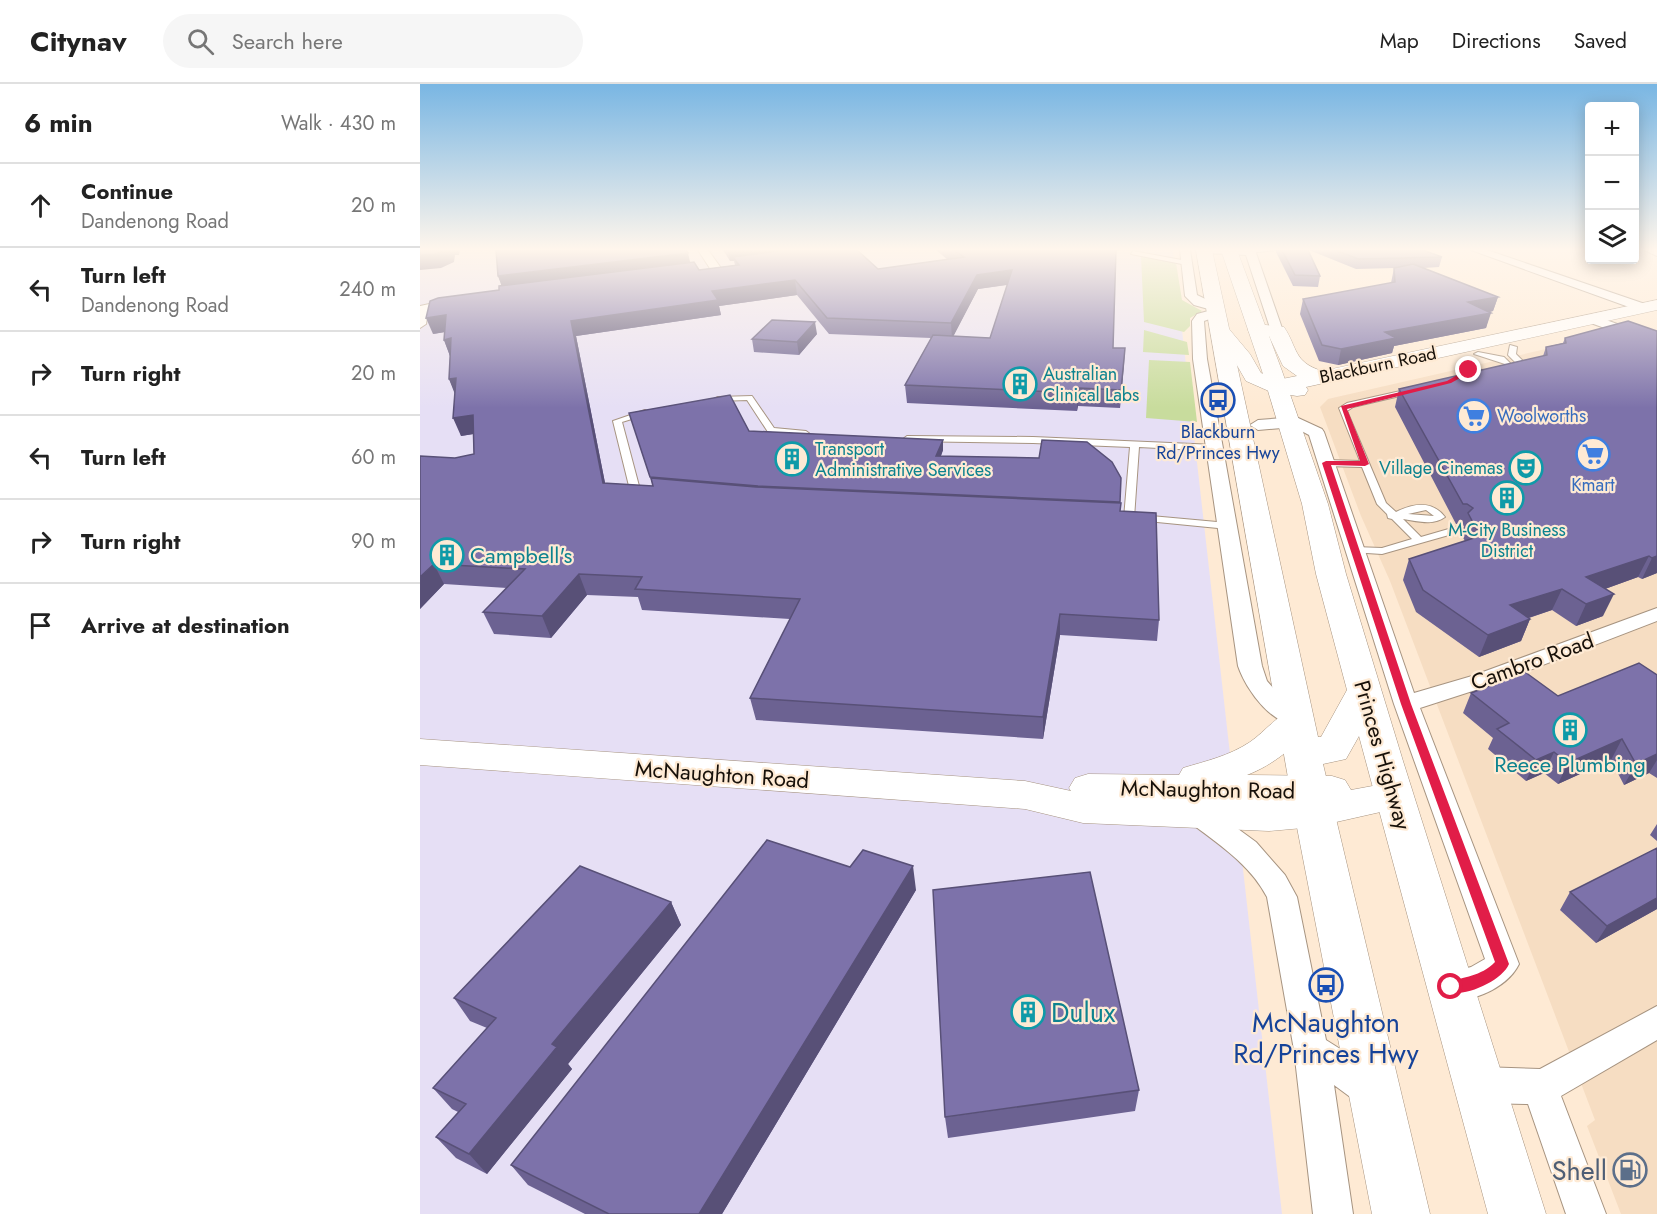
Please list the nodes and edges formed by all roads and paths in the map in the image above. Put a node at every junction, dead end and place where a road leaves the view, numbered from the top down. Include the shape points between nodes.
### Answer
1 (454, 303) edge
2 (1198, 303) edge
3 (1215, 303) edge
4 (1247, 303) edge
5 (1267, 303) edge
6 (1632, 303) edge
7 (1653, 310) edge
8 (1218, 317) junction
9 (1600, 322) junction
10 (420, 324) edge
11 (1257, 330) junction
12 (1277, 331) junction
13 (1657, 343) edge
14 (1513, 347) junction
15 (1478, 363) junction
16 (1510, 368) junction
17 (1497, 371) junction
18 (1485, 380) junction
19 (1316, 384) junction
20 (1426, 387) edge
21 (706, 401) edge
22 (1282, 405) junction
23 (652, 411) edge
24 (1250, 433) junction
25 (816, 435) edge
26 (895, 438) edge
27 (1135, 445) junction
28 (1216, 448) junction
29 (1326, 463) junction
30 (1365, 464) junction
31 (654, 494) edge
32 (1327, 502) junction
33 (1118, 518) edge
34 (1129, 518) junction
35 (1228, 526) junction
36 (1459, 529) dead end
37 (1419, 540) junction
38 (1355, 550) junction
39 (1241, 609) junction
40 (1275, 610) junction
41 (1657, 614) edge
42 (1364, 690) junction
43 (1406, 704) junction
44 (1297, 730) junction
45 (420, 752) edge
46 (1158, 787) junction
47 (1393, 793) junction
48 (1025, 795) junction
49 (1312, 801) junction
50 (1198, 814) junction
51 (1451, 987) junction
52 (1657, 1022) edge
53 (1311, 1050) junction
54 (1481, 1085) junction
55 (1540, 1087) junction
56 (1377, 1093) junction
57 (1333, 1214) edge
58 (1401, 1214) edge
59 (1517, 1214) edge
60 (1586, 1214) edge

1 - 10 street via 422,310
2 - 8 street
3 - 8 main road
4 - 11 main road, Princes Highway
5 - 12 street
6 - 7 street
7 - 9 main road, Blackburn Road
8 - 22 main road via 1250,374
8 - 24 main road via 1229,385
8 - 28 street via 1201,317 1197,326
9 - 13 street
9 - 14 main road, Blackburn Road
9 - 19 main road, Blackburn Road
11 - 12 main road
11 - 22 main road, Princes Highway
12 - 19 main road via 1290,364
14 - 15 main road, Blackburn Road
14 - 16 lane via 1512,355 1518,365
15 - 16 lane via 1502,359
15 - 17 lane
15 - 18 lane
15 - 18 lane via 1459,378
15 - 19 main road, Blackburn Road
16 - 17 lane
17 - 18 lane
19 - 22 main road, Blackburn Road
20 - 30 lane via 1343,408
21 - 25 lane via 749,398 771,430
22 - 24 street
22 - 24 main road, Blackburn Road via 1256,400
22 - 29 street via 1316,432
22 - 32 main road, Princes Highway
23 - 31 lane via 617,421 637,491
24 - 40 main road
26 - 27 lane
27 - 28 lane
27 - 34 lane
28 - 35 street
29 - 30 lane
29 - 32 street
30 - 37 lane via 1382,504
32 - 38 street
32 - 42 main road, Princes Highway via 1331,574
33 - 34 lane
34 - 35 lane
35 - 39 street
36 - 37 lane
37 - 38 lane via 1382,551
38 - 43 street
39 - 40 street
39 - 44 street via 1257,685
40 - 44 main road
41 - 43 street, Cambro Road
42 - 44 main road via 1332,750
42 - 47 main road, Princes Highway
43 - 51 street via 1503,964 1478,982
44 - 46 main road via 1245,763
44 - 49 main road
45 - 48 main road, McNaughton Road
46 - 48 main road, McNaughton Road via 1077,788
46 - 49 main road, McNaughton Road
47 - 49 main road, McNaughton Road
47 - 51 main road, Princes Highway
48 - 50 main road, McNaughton Road via 1083,808
49 - 50 main road, McNaughton Road via 1269,816
49 - 56 main road
50 - 53 street via 1250,852 1276,883 1282,897
51 - 54 main road, Princes Highway
52 - 55 street
53 - 56 street
53 - 57 street
54 - 55 street
54 - 59 main road, Princes Highway
55 - 60 street
56 - 58 main road

